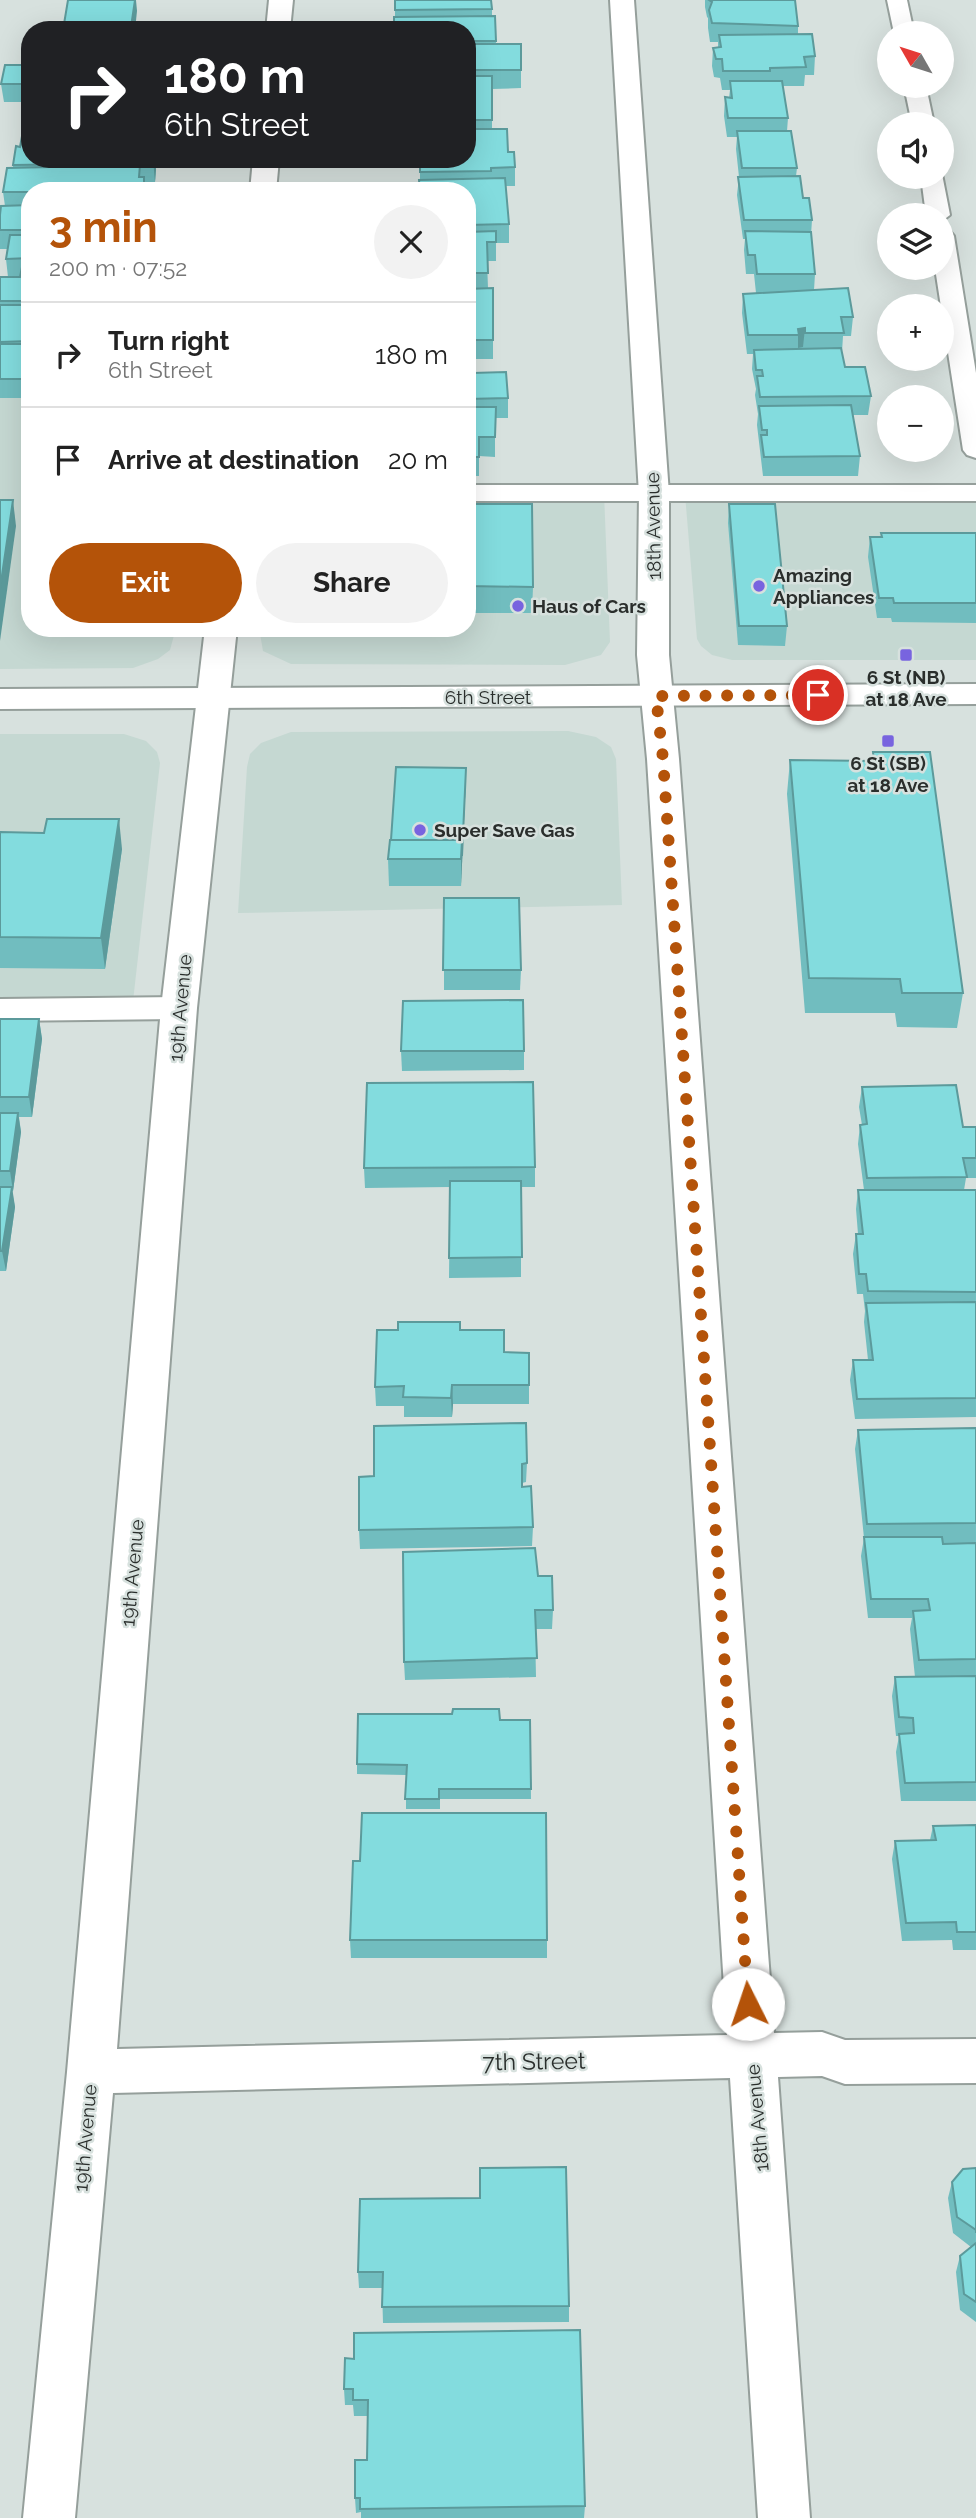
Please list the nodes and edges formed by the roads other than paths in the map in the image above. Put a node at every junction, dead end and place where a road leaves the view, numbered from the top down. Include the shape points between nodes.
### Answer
1 (281, 0) edge
2 (622, 0) edge
3 (897, 0) edge
4 (279, 21) edge
5 (901, 21) edge
6 (949, 280) edge
7 (976, 450) edge
8 (476, 493) edge
9 (976, 493) edge
10 (654, 494) junction
11 (220, 637) edge
12 (976, 694) edge
13 (656, 696) junction
14 (214, 698) junction
15 (0, 699) edge
16 (179, 1008) junction
17 (0, 1010) edge
18 (752, 2057) junction
19 (976, 2061) edge
20 (91, 2072) junction
21 (49, 2518) edge
22 (785, 2518) edge

1 - 4 street
2 - 10 street, 18th Avenue
3 - 5 lane
6 - 7 lane
8 - 10 lane
9 - 10 lane
10 - 13 street, 18th Avenue
11 - 14 street, 19th Avenue
12 - 13 street, 6th Street
13 - 14 street, 6th Street
13 - 18 street, 18th Avenue
14 - 15 street, 6th Street
14 - 16 street, 19th Avenue
16 - 17 lane
16 - 20 street, 19th Avenue
18 - 19 street, 7th Street via 822,2054 845,2062
18 - 20 street, 7th Street
18 - 22 street, 18th Avenue
20 - 21 street, 19th Avenue

